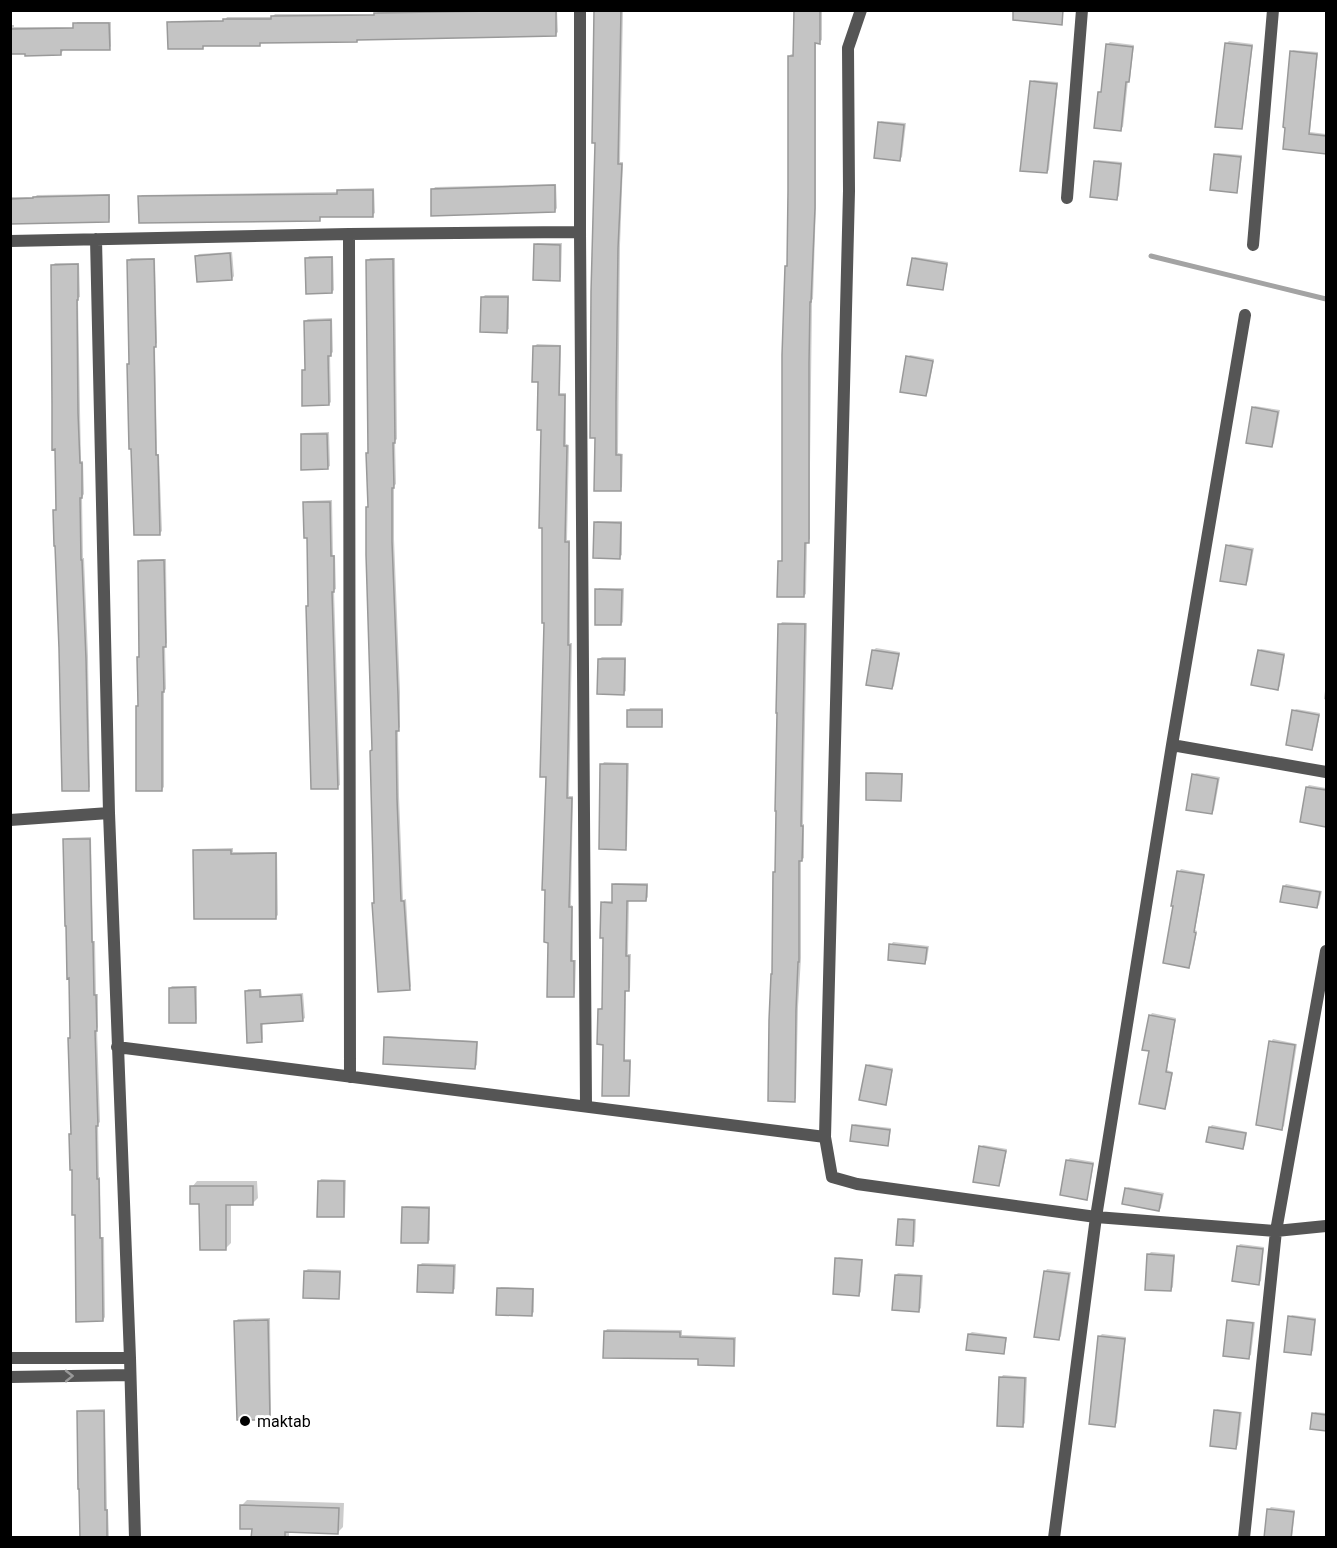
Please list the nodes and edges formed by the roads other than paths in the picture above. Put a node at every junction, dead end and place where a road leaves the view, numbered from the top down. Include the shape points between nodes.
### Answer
1 (580, 10) edge
2 (861, 10) edge
3 (1082, 10) edge
4 (1273, 10) edge
5 (1066, 198) dead end
6 (580, 232) junction
7 (349, 234) junction
8 (96, 238) junction
9 (10, 241) edge
10 (1253, 245) dead end
11 (1245, 315) dead end
12 (1172, 745) junction
13 (1326, 772) edge
14 (109, 813) junction
15 (10, 820) edge
16 (1326, 951) edge
17 (117, 1047) junction
18 (350, 1077) junction
19 (586, 1106) junction
20 (825, 1137) junction
21 (1096, 1217) junction
22 (1326, 1226) edge
23 (1276, 1231) junction
24 (10, 1358) edge
25 (130, 1358) junction
26 (130, 1375) junction
27 (10, 1377) edge
28 (135, 1538) edge
29 (1054, 1538) edge
30 (1244, 1538) edge

1 - 6 street
2 - 20 street via 848,48 849,191
3 - 5 street
4 - 10 street
6 - 7 street
6 - 19 street
7 - 8 street
7 - 18 street
8 - 9 street
8 - 14 street
11 - 12 street
12 - 13 street
12 - 21 street
14 - 15 street
14 - 17 street
16 - 23 street
17 - 18 street
17 - 25 street
18 - 19 street
19 - 20 street
20 - 21 street via 832,1177 869,1186
21 - 23 street
21 - 29 street
22 - 23 street
23 - 30 street
24 - 25 street
25 - 26 street
27 -> 26 street
26 - 28 street

